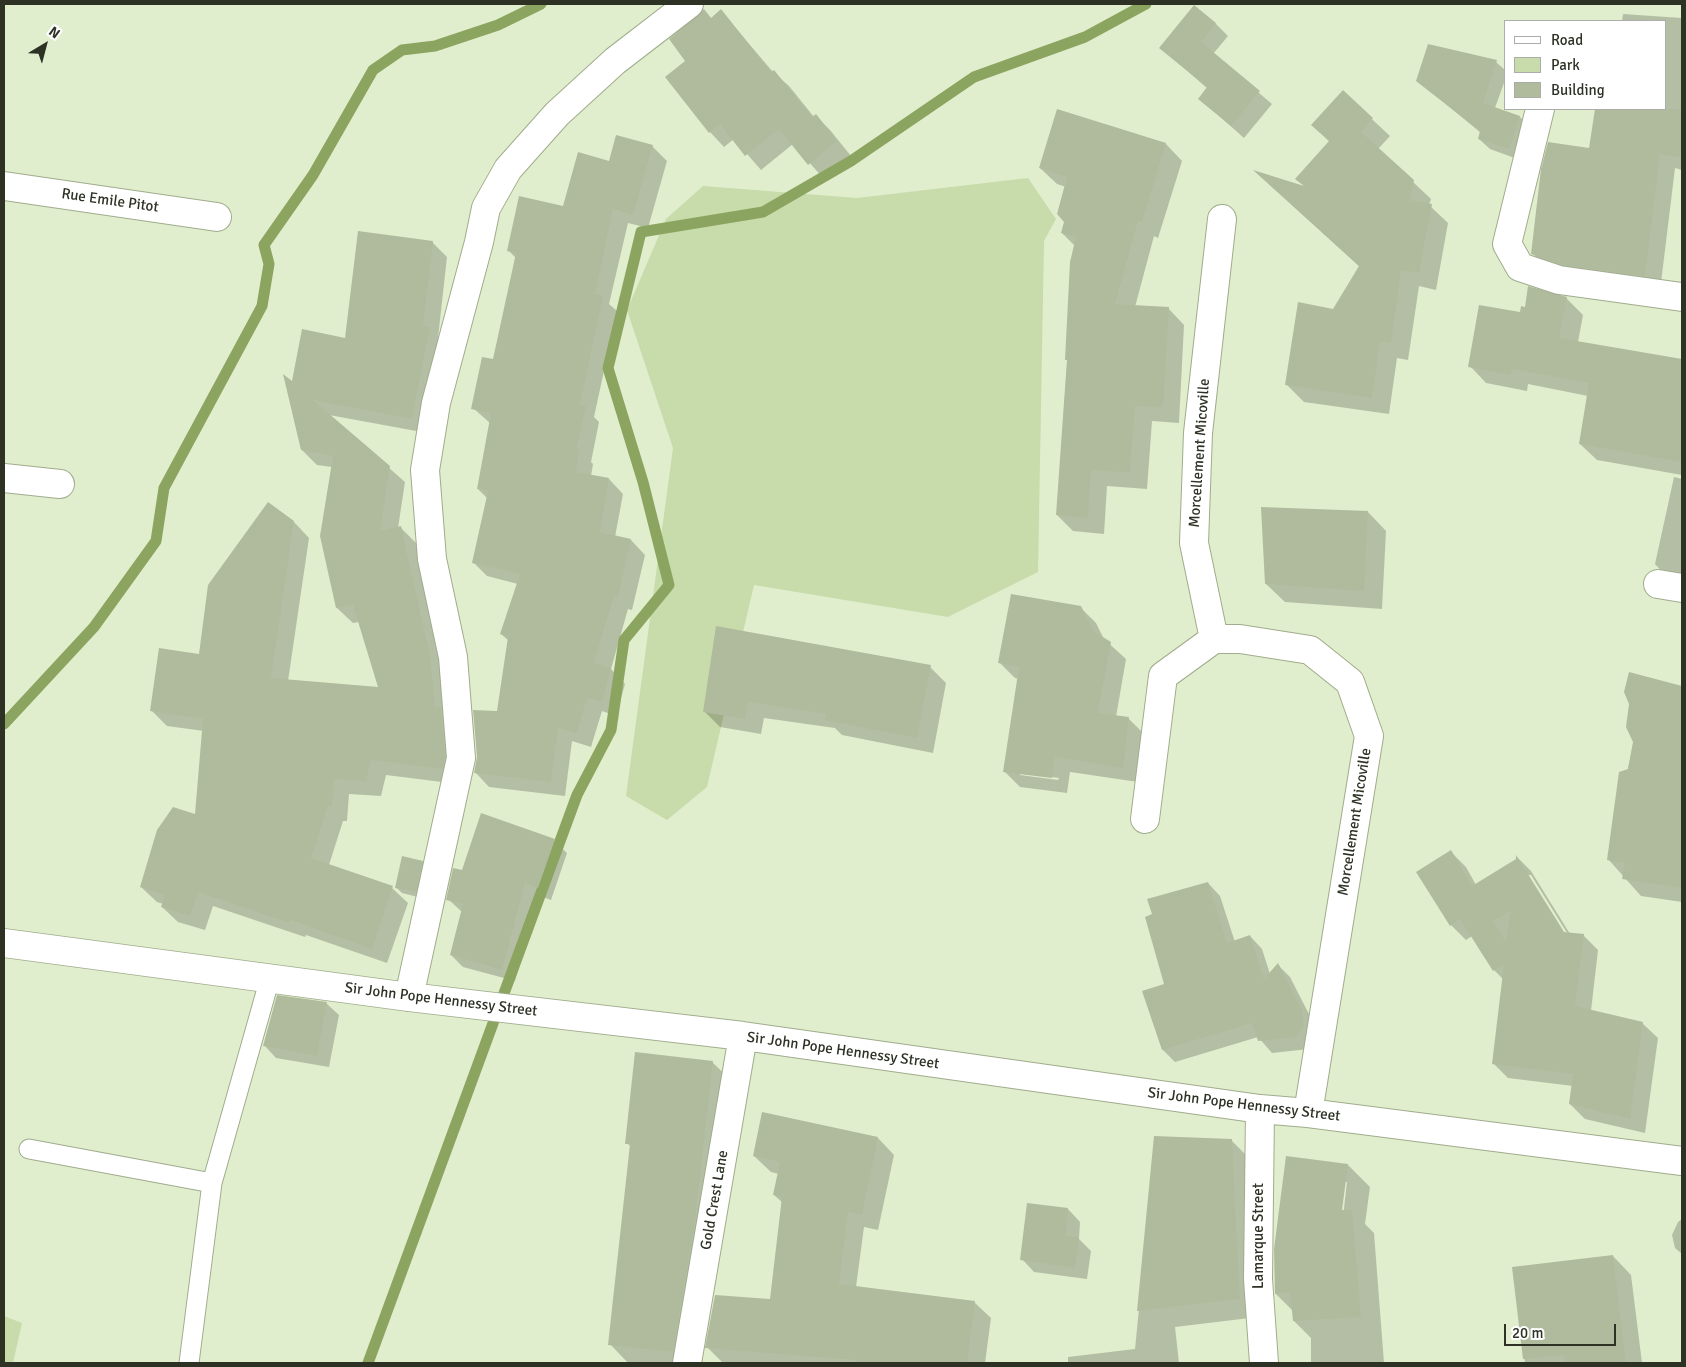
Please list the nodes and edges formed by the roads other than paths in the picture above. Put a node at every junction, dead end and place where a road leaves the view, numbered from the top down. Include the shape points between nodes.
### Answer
1 (689, 4) edge
2 (1540, 110) edge
3 (4, 186) edge
4 (217, 217) dead end
5 (1222, 219) dead end
6 (1682, 297) edge
7 (4, 478) edge
8 (60, 484) dead end
9 (1214, 639) junction
10 (1145, 819) dead end
11 (4, 943) edge
12 (270, 978) junction
13 (409, 997) junction
14 (743, 1036) junction
15 (1260, 1109) junction
16 (1308, 1113) junction
17 (29, 1149) dead end
18 (1682, 1161) edge
19 (212, 1183) junction
20 (189, 1363) edge
21 (687, 1363) edge
22 (1264, 1363) edge

1 - 13 street via 615,61 557,114 508,169 486,208 480,242 436,404 425,470 432,559 453,657 462,758
2 - 6 street via 1507,244 1520,266 1559,280
3 - 4 street, Rue Emile Pitot
5 - 9 street, Morcellement Micoville via 1198,433 1194,543
7 - 8 street
9 - 10 street via 1163,676
9 - 16 street, Morcellement Micoville via 1240,639 1310,650 1350,682 1369,736
11 - 12 street, Sir John Pope Hennessy Street
12 - 13 street, Sir John Pope Hennessy Street
12 - 19 lane
13 - 14 street, Sir John Pope Hennessy Street
14 - 15 street, Sir John Pope Hennessy Street
14 - 21 street, Gold Crest Lane
15 - 16 street, Sir John Pope Hennessy Street
15 - 22 street, Lamarque Street via 1258,1279
16 - 18 street, Sir John Pope Hennessy Street
17 - 19 lane
19 - 20 lane

